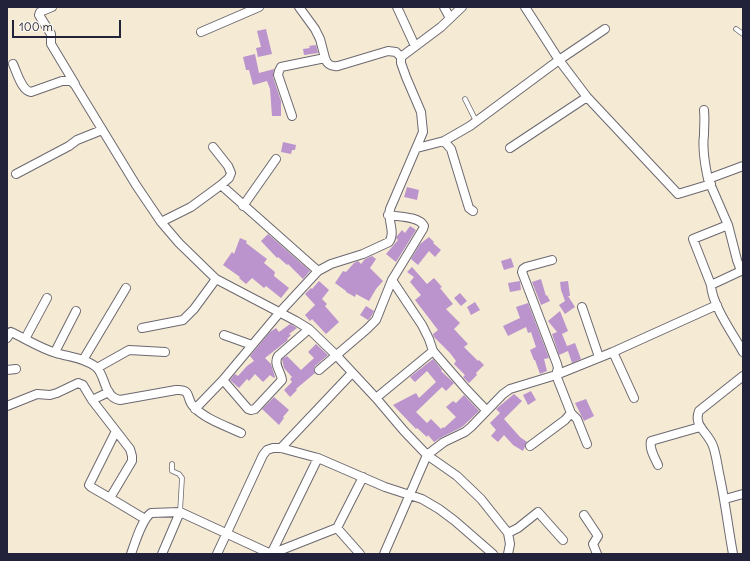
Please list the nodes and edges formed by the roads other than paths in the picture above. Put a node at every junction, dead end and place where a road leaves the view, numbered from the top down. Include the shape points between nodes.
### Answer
1 (52, 7) edge
2 (259, 7) edge
3 (299, 7) edge
4 (398, 7) edge
5 (444, 7) edge
6 (462, 7) edge
7 (525, 7) edge
8 (450, 18) junction
9 (605, 29) dead end
10 (736, 29) dead end
11 (200, 32) dead end
12 (743, 34) edge
13 (415, 46) junction
14 (401, 57) junction
15 (325, 58) junction
16 (559, 60) junction
17 (13, 64) dead end
18 (75, 85) junction
19 (588, 97) junction
20 (465, 99) dead end
21 (704, 110) dead end
22 (292, 116) dead end
23 (476, 121) junction
24 (102, 130) junction
25 (444, 141) junction
26 (213, 147) dead end
27 (417, 148) junction
28 (510, 148) dead end
29 (276, 159) dead end
30 (743, 166) edge
31 (16, 174) dead end
32 (710, 181) junction
33 (221, 185) junction
34 (243, 206) junction
35 (473, 211) dead end
36 (388, 215) junction
37 (161, 222) junction
38 (728, 225) junction
39 (552, 260) dead end
40 (318, 271) junction
41 (742, 272) edge
42 (216, 280) junction
43 (392, 280) junction
44 (711, 285) junction
45 (126, 288) dead end
46 (47, 298) dead end
47 (717, 305) junction
48 (582, 307) dead end
49 (76, 311) dead end
50 (280, 312) junction
51 (142, 328) dead end
52 (309, 329) junction
53 (8, 334) edge
54 (224, 335) dead end
55 (25, 339) junction
56 (252, 344) junction
57 (432, 351) junction
58 (55, 352) junction
59 (165, 352) dead end
60 (614, 352) junction
61 (743, 352) edge
62 (336, 355) junction
63 (599, 357) junction
64 (83, 360) junction
65 (97, 368) junction
66 (319, 370) dead end
67 (352, 373) junction
68 (556, 375) junction
69 (743, 376) edge
70 (223, 380) junction
71 (109, 392) junction
72 (376, 398) junction
73 (634, 398) dead end
74 (92, 400) junction
75 (7, 406) edge
76 (195, 409) junction
77 (486, 410) junction
78 (571, 413) junction
79 (700, 427) junction
80 (116, 431) junction
81 (241, 433) dead end
82 (587, 444) dead end
83 (530, 446) dead end
84 (281, 448) junction
85 (427, 455) junction
86 (318, 458) junction
87 (172, 464) dead end
88 (658, 465) dead end
89 (363, 477) junction
90 (743, 494) edge
91 (410, 495) junction
92 (110, 498) junction
93 (725, 499) junction
94 (180, 512) junction
95 (584, 514) dead end
96 (145, 519) junction
97 (337, 528) junction
98 (226, 532) junction
99 (508, 533) junction
100 (563, 540) dead end
101 (290, 551) edge
102 (131, 554) edge
103 (162, 554) edge
104 (217, 554) edge
105 (271, 554) edge
106 (360, 554) edge
107 (384, 554) edge
108 (493, 554) edge
109 (508, 554) edge
110 (597, 554) edge
111 (733, 554) edge

1 - 18 street via 41,10 39,15 51,34 51,44
2 - 11 street
3 - 15 street via 315,29
4 - 13 street
5 - 8 street
6 - 8 street
7 - 16 street
8 - 13 street
9 - 16 street
10 - 12 lane
13 - 14 street
14 - 15 street via 396,52 388,51 333,67
14 - 27 street via 406,77 421,112 423,132
15 - 22 street via 283,66 279,70
16 - 19 street
16 - 23 street
17 - 18 street via 24,89 28,92 62,81 71,81
18 - 24 street
19 - 28 street
19 - 32 street via 678,194
20 - 23 lane
21 - 32 street via 704,156
23 - 25 street
24 - 31 street via 76,140
24 - 37 street
25 - 27 street
25 - 35 street via 451,149 469,208
26 - 33 street via 231,173
27 - 36 street
29 - 34 street
30 - 32 street
32 - 38 street
33 - 34 street
33 - 37 street via 191,207
34 - 40 street
36 - 40 street via 392,234 389,242
36 - 43 street via 418,220 424,226
37 - 42 street
38 - 41 street
38 - 44 street via 693,239
39 - 68 street via 523,268 522,272 558,368
40 - 50 street
41 - 44 street
42 - 50 street
42 - 51 street via 183,320
43 - 57 street via 422,325
43 - 62 street via 376,320
44 - 47 street via 711,292
45 - 64 street
46 - 55 street
47 - 60 street
47 - 61 street
48 - 63 street
49 - 58 street
50 - 52 street
50 - 56 street
52 - 62 street
52 - 70 street via 275,359 282,380 255,409 248,408
53 - 55 street
54 - 56 street
55 - 58 street
56 - 70 street
57 - 72 street
57 - 77 street
58 - 64 street
59 - 65 street via 129,350
60 - 63 street
60 - 73 street
62 - 66 street
62 - 67 street
63 - 68 street
64 - 65 street
65 - 71 street
67 - 72 street
67 - 84 street
68 - 77 street via 510,389
68 - 78 street
69 - 79 street via 699,411 697,417
70 - 76 street
71 - 74 street
71 - 76 street via 120,400 182,389 188,394
72 - 85 street
74 - 75 street via 83,385 78,383 56,393 37,394
74 - 80 street
76 - 81 street
77 - 85 street via 465,432 444,442
78 - 82 street via 577,419
78 - 83 street
79 - 88 street via 651,441
79 - 93 street via 716,454
80 - 92 street via 130,449 132,461
80 - 92 street via 89,485
84 - 86 street
84 - 98 street via 267,450 263,455
85 - 91 street
85 - 99 street via 457,476 474,492
86 - 89 street
86 - 105 street
87 - 94 lane via 172,471 182,478
89 - 91 street
89 - 97 street
90 - 93 street
91 - 107 street
91 - 108 street via 439,509
92 - 96 street
93 - 111 street
94 - 96 street via 151,513
94 - 98 street
94 - 103 street
95 - 110 street via 598,536 593,544
96 - 102 street
97 - 101 street
97 - 106 street
98 - 104 street
98 - 105 street
99 - 100 street via 538,512
99 - 109 street
101 - 105 street

